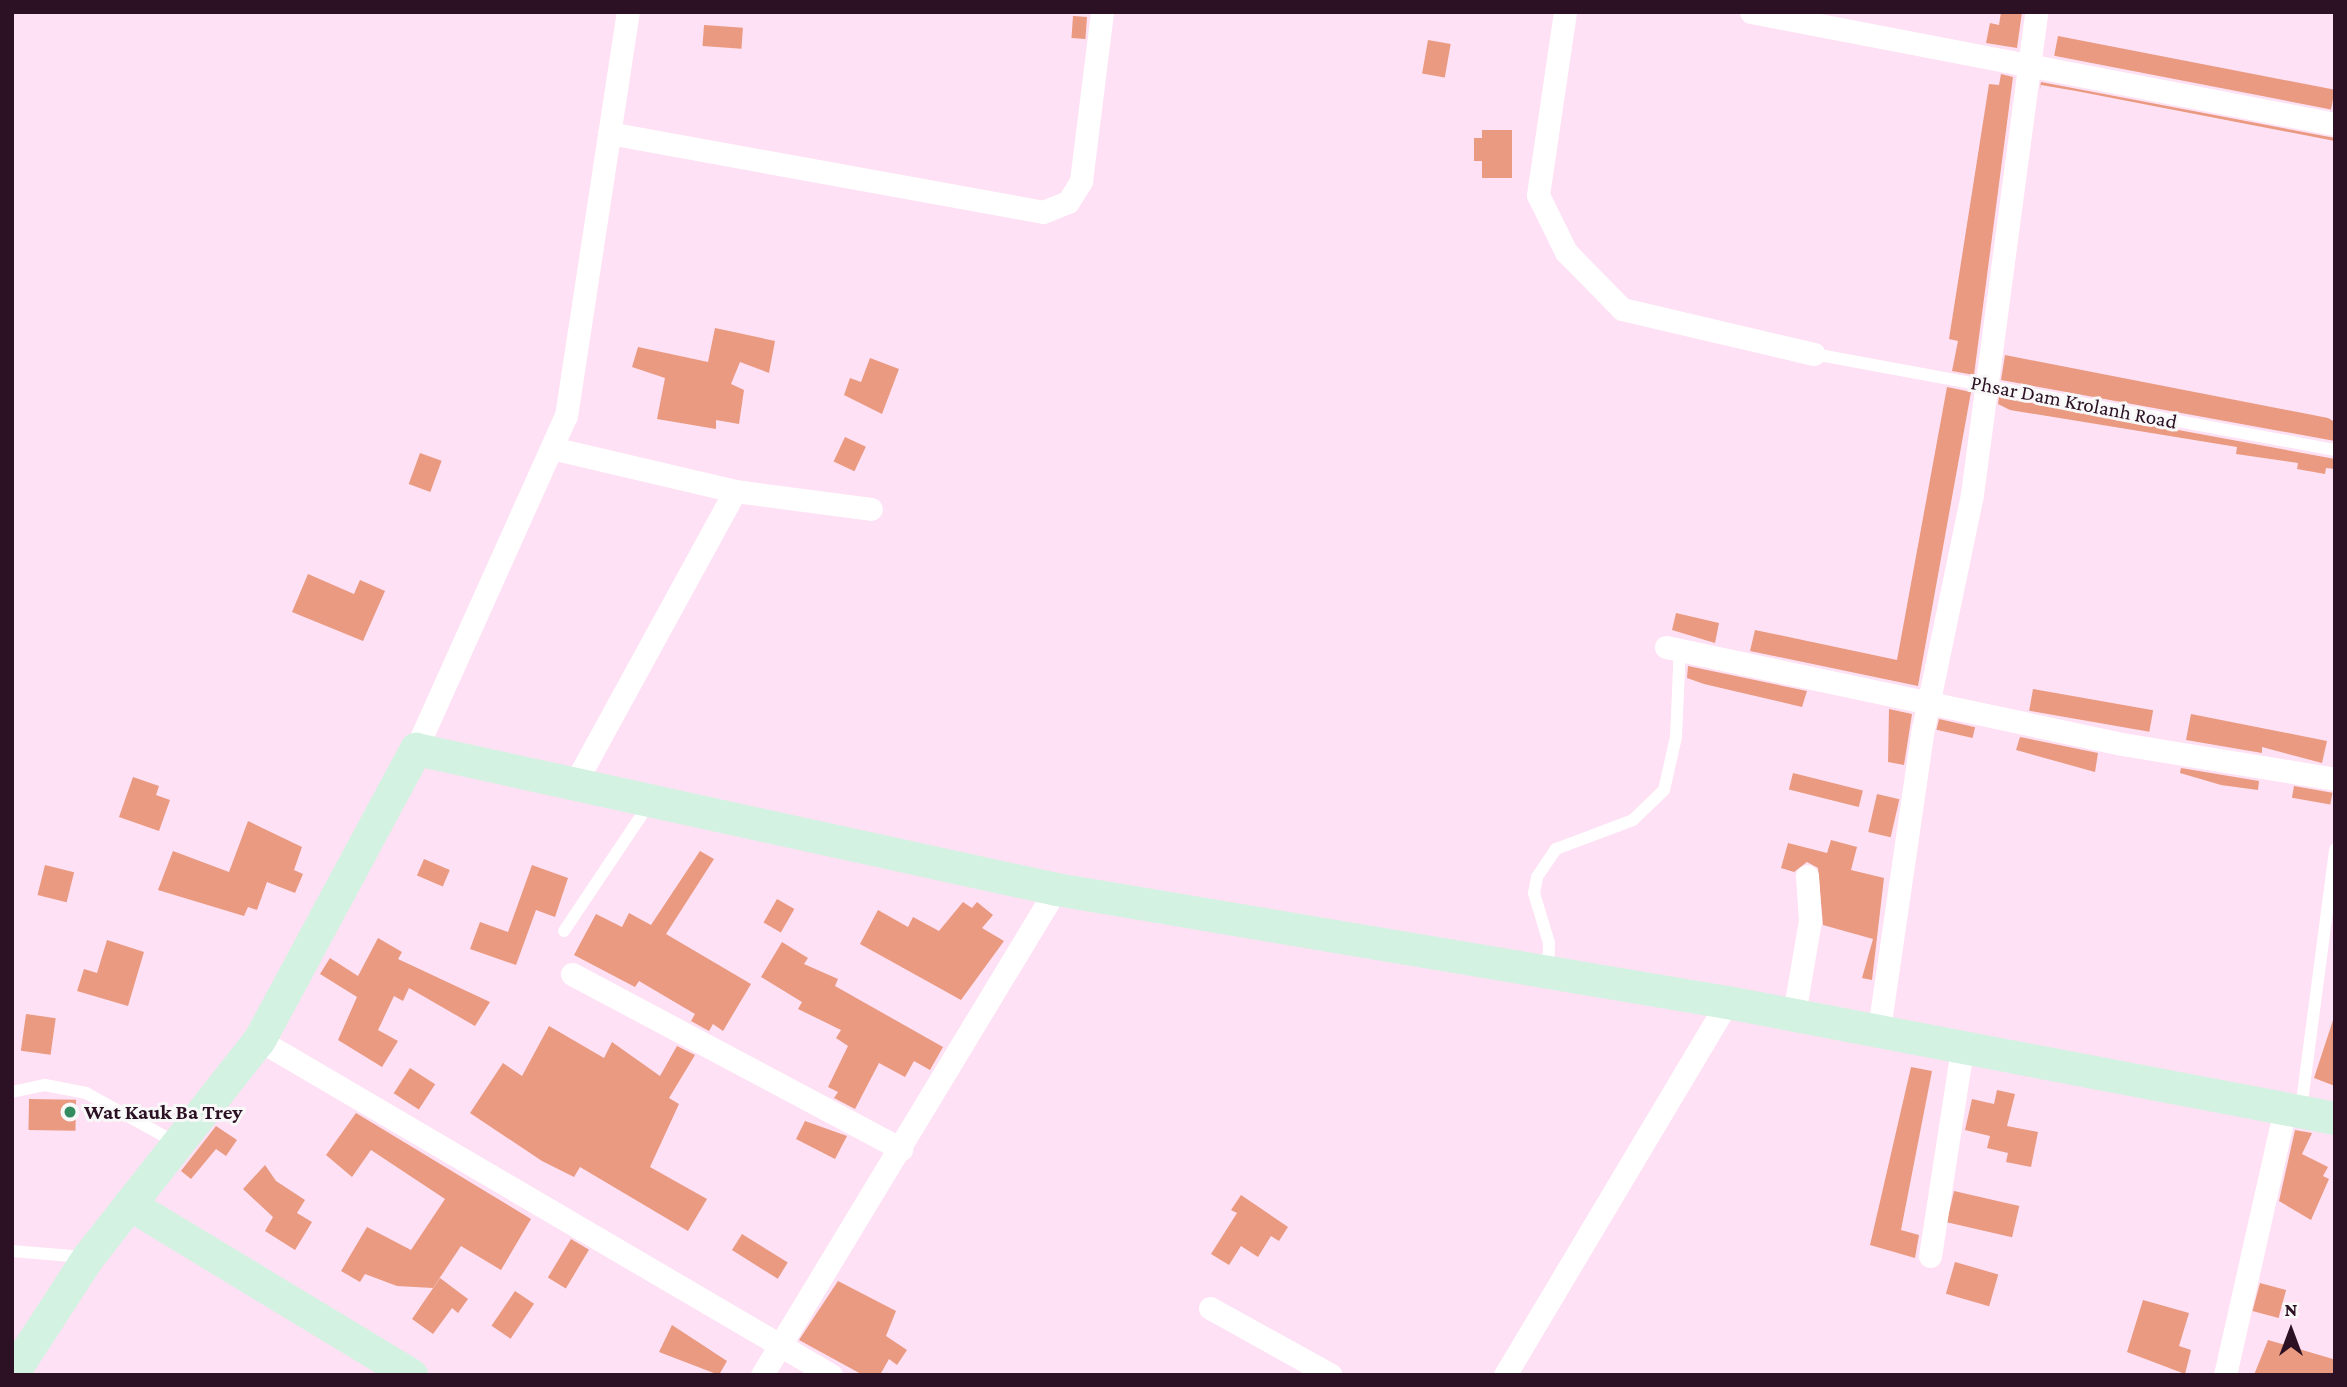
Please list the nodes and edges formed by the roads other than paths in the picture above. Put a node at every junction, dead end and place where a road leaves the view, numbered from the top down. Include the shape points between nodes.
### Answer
1 (628, 12) edge
2 (1102, 12) edge
3 (1565, 12) edge
4 (1751, 12) edge
5 (2036, 12) edge
6 (2028, 65) junction
7 (2335, 124) edge
8 (610, 133) junction
9 (1814, 354) joint
10 (1987, 386) junction
11 (556, 449) junction
12 (2335, 450) edge
13 (735, 491) junction
14 (871, 509) dead end
15 (1673, 647) joint
16 (1931, 699) junction
17 (416, 749) junction
18 (2335, 779) edge
19 (574, 785) junction
20 (650, 803) junction
21 (2335, 849) edge
22 (1808, 876) dead end
23 (1056, 889) junction
24 (564, 931) dead end
25 (1548, 972) junction
26 (572, 974) dead end
27 (1727, 1002) junction
28 (1794, 1014) junction
29 (1879, 1029) junction
30 (259, 1040) junction
31 (1963, 1044) junction
32 (12, 1092) edge
33 (2293, 1110) junction
34 (2335, 1118) edge
35 (175, 1143) junction
36 (901, 1149) junction
37 (129, 1204) junction
38 (12, 1251) edge
39 (1930, 1256) dead end
40 (88, 1257) junction
41 (1210, 1308) dead end
42 (780, 1343) junction
43 (18, 1373) edge
44 (411, 1375) edge
45 (762, 1375) edge
46 (831, 1375) edge
47 (1331, 1375) edge
48 (1505, 1375) edge
49 (2225, 1375) edge

1 - 8 street
2 - 8 street via 1081,181 1068,202 1043,212
3 - 9 street via 1538,195 1545,220 1566,253 1622,309
4 - 6 street
5 - 6 street
6 - 7 street
6 - 10 street
8 - 11 street via 575,377
9 - 10 lane, Phsar Dam Krolanh Road
10 - 12 lane, Phsar Dam Krolanh Road
10 - 16 street
11 - 13 street
11 - 17 street
13 - 14 street
13 - 19 street
15 - 16 street
15 - 25 lane via 1676,737 1664,790 1633,820 1556,849 1537,877 1534,892 1549,943
16 - 18 street via 2122,744
16 - 29 street
17 - 19 street
17 - 30 street
19 - 20 street
20 - 23 street
20 - 24 lane
21 - 33 lane
22 - 28 street via 1810,920
23 - 25 street
23 - 36 street
25 - 27 street
26 - 36 street
27 - 28 street
27 - 48 street
28 - 29 street
29 - 31 street
30 - 35 street
30 - 42 street
31 - 33 street
31 - 39 street
32 - 35 lane via 45,1085 86,1093
33 - 34 street
33 - 49 street
35 - 37 street
36 - 42 street
37 - 40 street
37 - 44 street
38 - 40 lane
40 - 43 street
41 - 47 street
42 - 45 street
42 - 46 street

